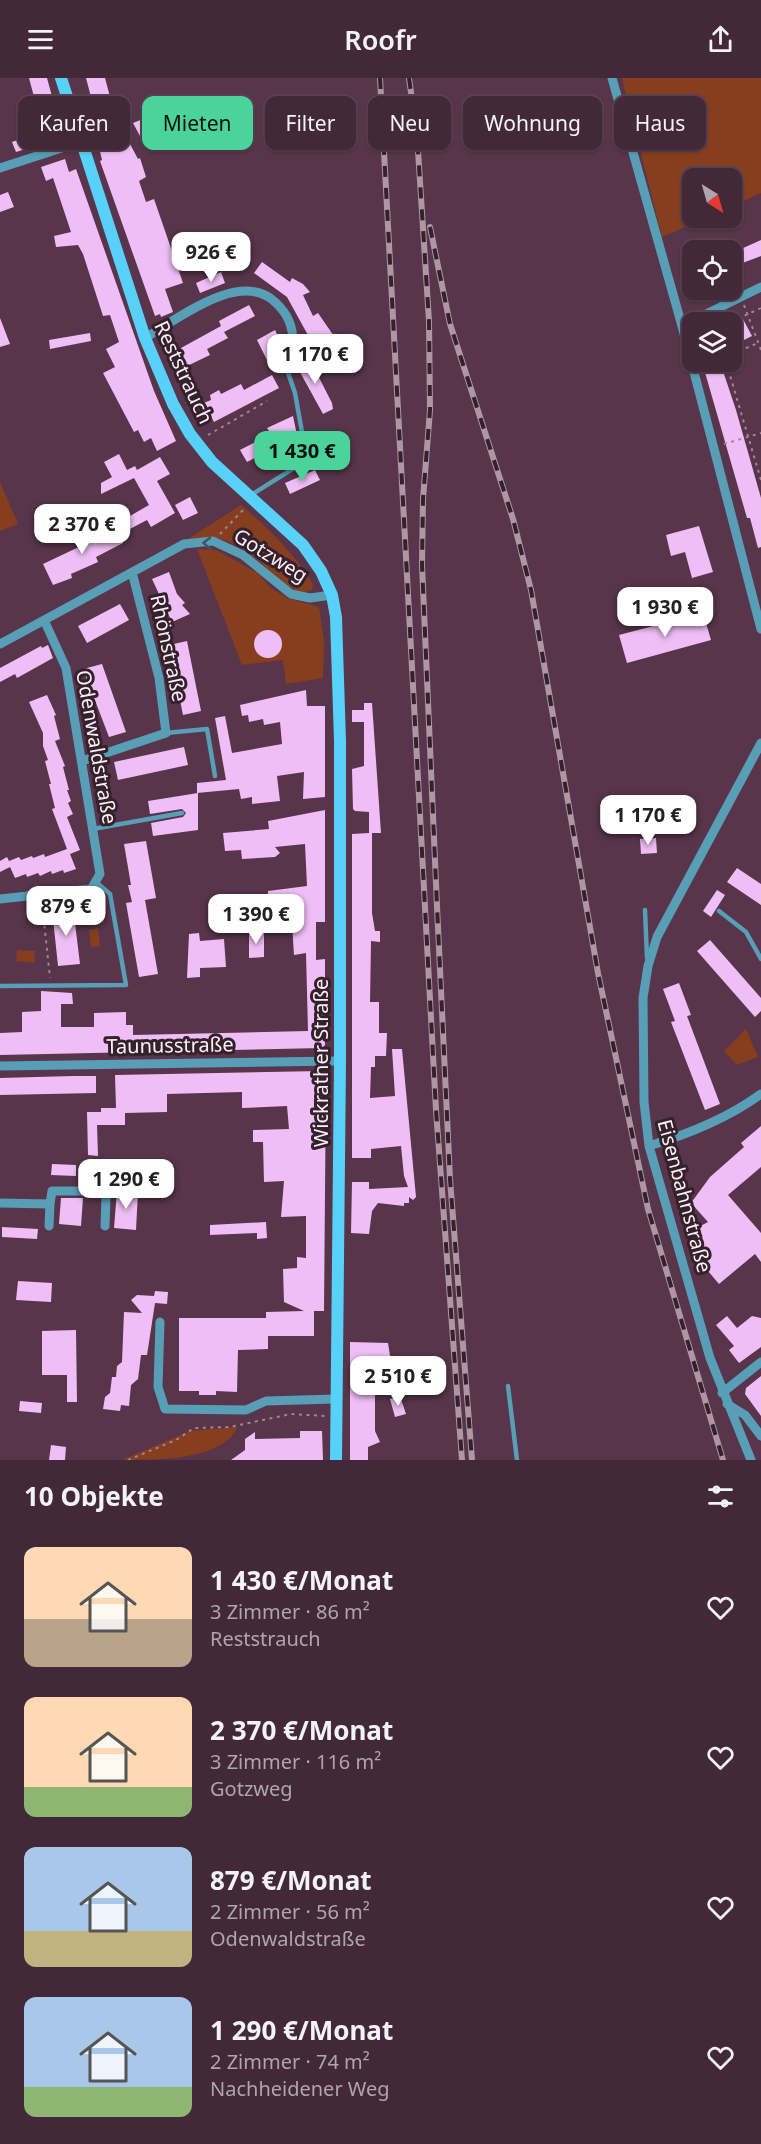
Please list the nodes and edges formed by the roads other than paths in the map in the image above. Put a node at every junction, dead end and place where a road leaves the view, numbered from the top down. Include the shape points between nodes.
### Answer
1 (61, 78) edge
2 (612, 78) edge
3 (66, 96) edge
4 (55, 150) edge
5 (83, 150) edge
6 (0, 168) edge
7 (761, 287) edge
8 (710, 312) edge
9 (682, 326) edge
10 (145, 338) junction
11 (292, 343) joint
12 (694, 372) edge
13 (251, 497) junction
14 (132, 572) junction
15 (332, 595) junction
16 (44, 620) junction
17 (761, 629) edge
18 (0, 644) edge
19 (166, 733) junction
20 (761, 743) edge
21 (82, 761) junction
22 (215, 776) dead end
23 (182, 813) dead end
24 (93, 829) junction
25 (96, 882) junction
26 (0, 898) edge
27 (645, 910) dead end
28 (719, 911) dead end
29 (761, 959) edge
30 (648, 966) junction
31 (0, 986) edge
32 (340, 1061) junction
33 (0, 1066) edge
34 (761, 1094) edge
35 (649, 1146) junction
36 (165, 1183) dead end
37 (101, 1191) junction
38 (0, 1203) edge
39 (50, 1204) junction
40 (50, 1226) dead end
41 (105, 1226) dead end
42 (160, 1322) dead end
43 (761, 1362) edge
44 (508, 1386) dead end
45 (722, 1393) junction
46 (335, 1399) junction
47 (727, 1404) junction
48 (761, 1436) edge
49 (336, 1460) edge
50 (517, 1460) edge
51 (751, 1460) edge

1 - 3 main road, Reststrauch
2 - 9 street
4 - 6 street
5 - 10 main road, Reststrauch
7 - 8 street
10 - 11 street via 236,290 254,291 284,310 293,328
10 - 13 main road, Reststrauch via 173,404 196,442
11 - 13 lane via 283,358 295,393 307,460
12 - 17 street
13 - 15 main road, Reststrauch via 303,545
15 -> 14 street, Gotzweg via 310,598 291,594 243,555 213,541 184,543
14 - 16 street, Gotzweg
14 - 19 street, Rhönstraße via 159,678
15 - 32 main road, Wickrather Straße via 339,679
16 - 18 street, Gotzweg
16 - 21 street, Odenwaldstraße via 66,668
19 - 21 street, Rhönstraße
19 - 22 lane, Rhönstraße via 207,729
20 - 30 street, Eisenbahnstraße via 657,937
21 - 24 street, Odenwaldstraße
23 - 24 lane
24 - 25 street, Odenwaldstraße via 100,874
25 - 26 street via 91,889
25 - 31 lane via 110,894 126,985
27 - 30 lane
28 - 29 lane via 746,932
30 - 35 street, Eisenbahnstraße via 643,998 645,1125
32 - 33 street, Taunusstraße
32 - 46 main road, Wickrather Straße
34 - 35 street via 699,1129
35 - 45 street, Eisenbahnstraße
36 - 37 street via 113,1184
37 - 39 street via 51,1191
37 - 41 street via 106,1197
38 - 39 street
39 - 40 street
42 - 46 street via 158,1387 165,1410 246,1410 266,1401
43 - 45 street
44 - 50 lane
45 - 47 street, Eisenbahnstraße
46 - 49 main road, Wickrather Straße
47 - 48 street via 745,1414
47 - 51 street, Eisenbahnstraße

